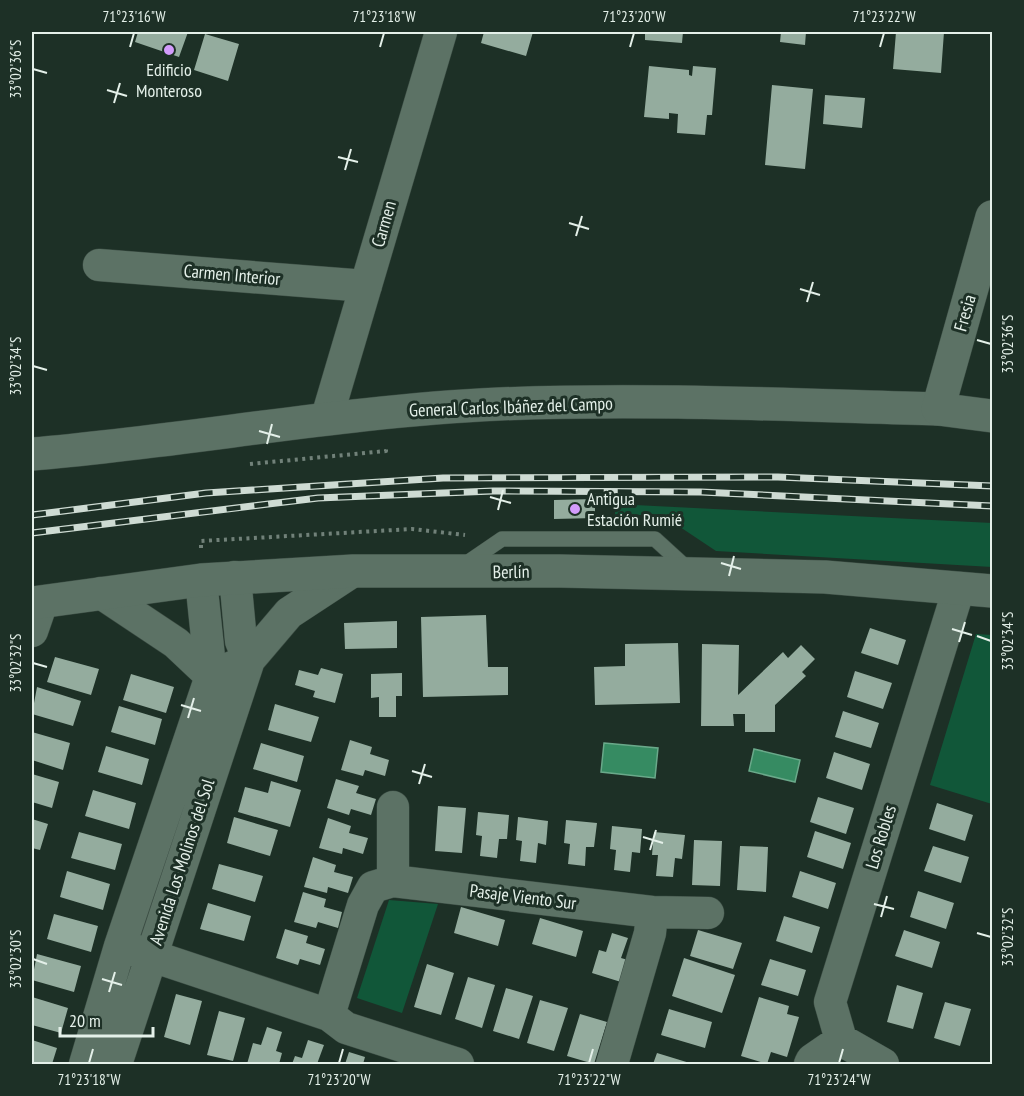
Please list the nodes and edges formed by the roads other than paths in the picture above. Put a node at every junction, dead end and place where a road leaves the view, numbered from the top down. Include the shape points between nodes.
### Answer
1 (441, 32) edge
2 (993, 217) edge
3 (99, 265) dead end
4 (366, 286) junction
5 (938, 410) junction
6 (993, 416) edge
7 (327, 417) junction
8 (32, 454) edge
9 (353, 571) junction
10 (453, 573) junction
11 (694, 575) junction
12 (235, 577) junction
13 (201, 580) junction
14 (959, 588) junction
15 (993, 591) edge
16 (101, 594) junction
17 (35, 612) edge
18 (249, 660) junction
19 (211, 676) junction
20 (393, 807) dead end
21 (393, 881) junction
22 (652, 912) junction
23 (708, 914) dead end
24 (120, 946) junction
25 (152, 955) junction
26 (329, 1015) junction
27 (842, 1040) junction
28 (85, 1065) edge
29 (116, 1065) edge
30 (458, 1065) edge
31 (612, 1065) edge
32 (810, 1065) edge
33 (883, 1065) edge

1 - 4 street, Carmen
2 - 5 main road, Fresia
3 - 4 street, Carmen Interior
4 - 7 street, Carmen
5 - 6 main road, General Carlos Ibáñez del Campo
5 - 7 main road, General Carlos Ibáñez del Campo via 686,401 499,404
7 - 8 main road, General Carlos Ibáñez del Campo via 112,447
9 - 10 main road, Berlín
9 - 12 main road, Berlín
9 - 18 street, Avenida Los Molinos del Sol via 288,613
10 - 11 main road, Berlín
10 - 11 lane via 502,539 655,539
11 - 14 main road, Berlín via 825,577
12 - 13 main road, Berlín
12 - 18 street via 241,641
13 - 16 main road, Berlín
13 - 19 street, Avenida Los Molinos del Sol
14 - 15 main road, Berlín
14 - 27 street, Los Robles via 830,1002
16 - 17 main road, Berlín
16 - 19 street via 176,643
18 - 19 street, Avenida Los Molinos del Sol
18 - 25 street, Avenida Los Molinos del Sol
19 - 24 street, Avenida Los Molinos del Sol
20 - 21 street
21 - 22 street, Pasaje Viento Sur
21 - 26 street via 373,887 363,905
22 - 23 street, Pasaje Viento Sur
22 - 31 street via 650,933
24 - 25 street
24 - 28 street, Avenida Los Molinos del Sol
25 - 26 street
25 - 29 street, Avenida Los Molinos del Sol
26 - 30 street via 346,1028
27 - 32 street
27 - 33 street

